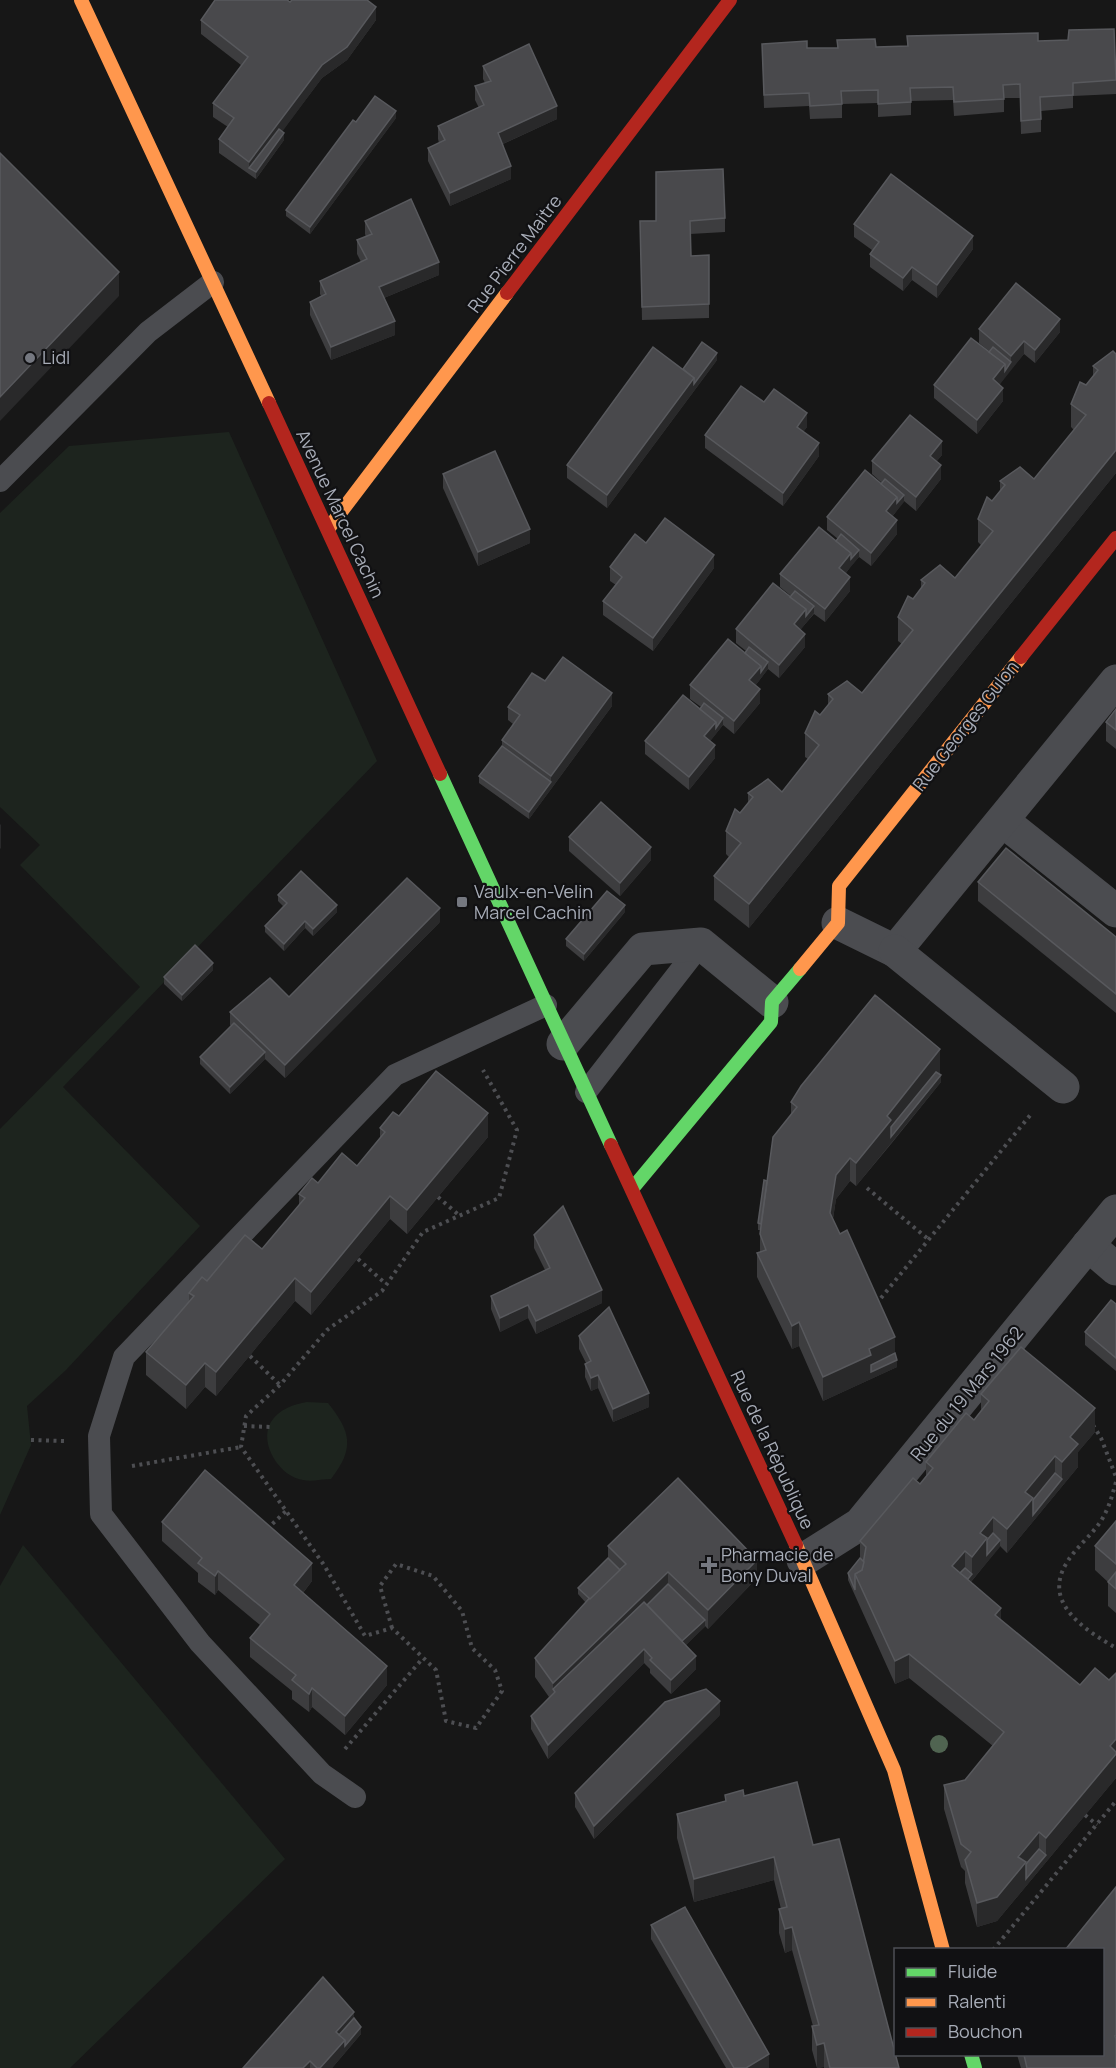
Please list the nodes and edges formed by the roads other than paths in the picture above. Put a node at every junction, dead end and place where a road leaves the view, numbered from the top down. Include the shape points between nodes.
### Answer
1 (81, 0) edge
2 (730, 0) edge
3 (213, 282) junction
4 (0, 481) edge
5 (328, 529) junction
6 (1116, 538) edge
7 (1116, 681) edge
8 (1003, 821) junction
9 (1116, 911) edge
10 (837, 923) junction
11 (700, 944) junction
12 (895, 951) junction
13 (772, 1002) junction
14 (546, 1005) junction
15 (563, 1044) junction
16 (1060, 1085) road end
17 (586, 1092) junction
18 (632, 1189) junction
19 (1116, 1211) edge
20 (1088, 1245) junction
21 (1116, 1269) edge
22 (802, 1560) junction
23 (355, 1797) dead end
24 (942, 1948) edge

1 - 3 street, Avenue Marcel Cachin
2 - 5 street, Rue Pierre Maitre
3 - 4 lane via 148,332
3 - 5 street, Avenue Marcel Cachin
5 - 14 street, Avenue Marcel Cachin
6 - 10 street, Rue Georges Gulon via 840,886
7 - 8 street
8 - 9 street
8 - 12 street
10 - 12 street
10 - 13 street
11 - 13 street
11 - 15 street via 643,949
11 - 17 lane
12 - 16 street
13 - 18 street via 771,1022
14 - 15 street, Avenue Marcel Cachin
14 - 23 lane via 395,1075 124,1357 99,1436 100,1514 200,1643 322,1774
15 - 17 street, Rue de la République
17 - 18 street, Rue de la République
18 - 22 street, Rue de la République
19 - 20 street, Rue du 19 Mars 1962
20 - 21 street
20 - 22 street, Rue du 19 Mars 1962 via 860,1524
22 - 24 street, Rue de la République via 894,1770

